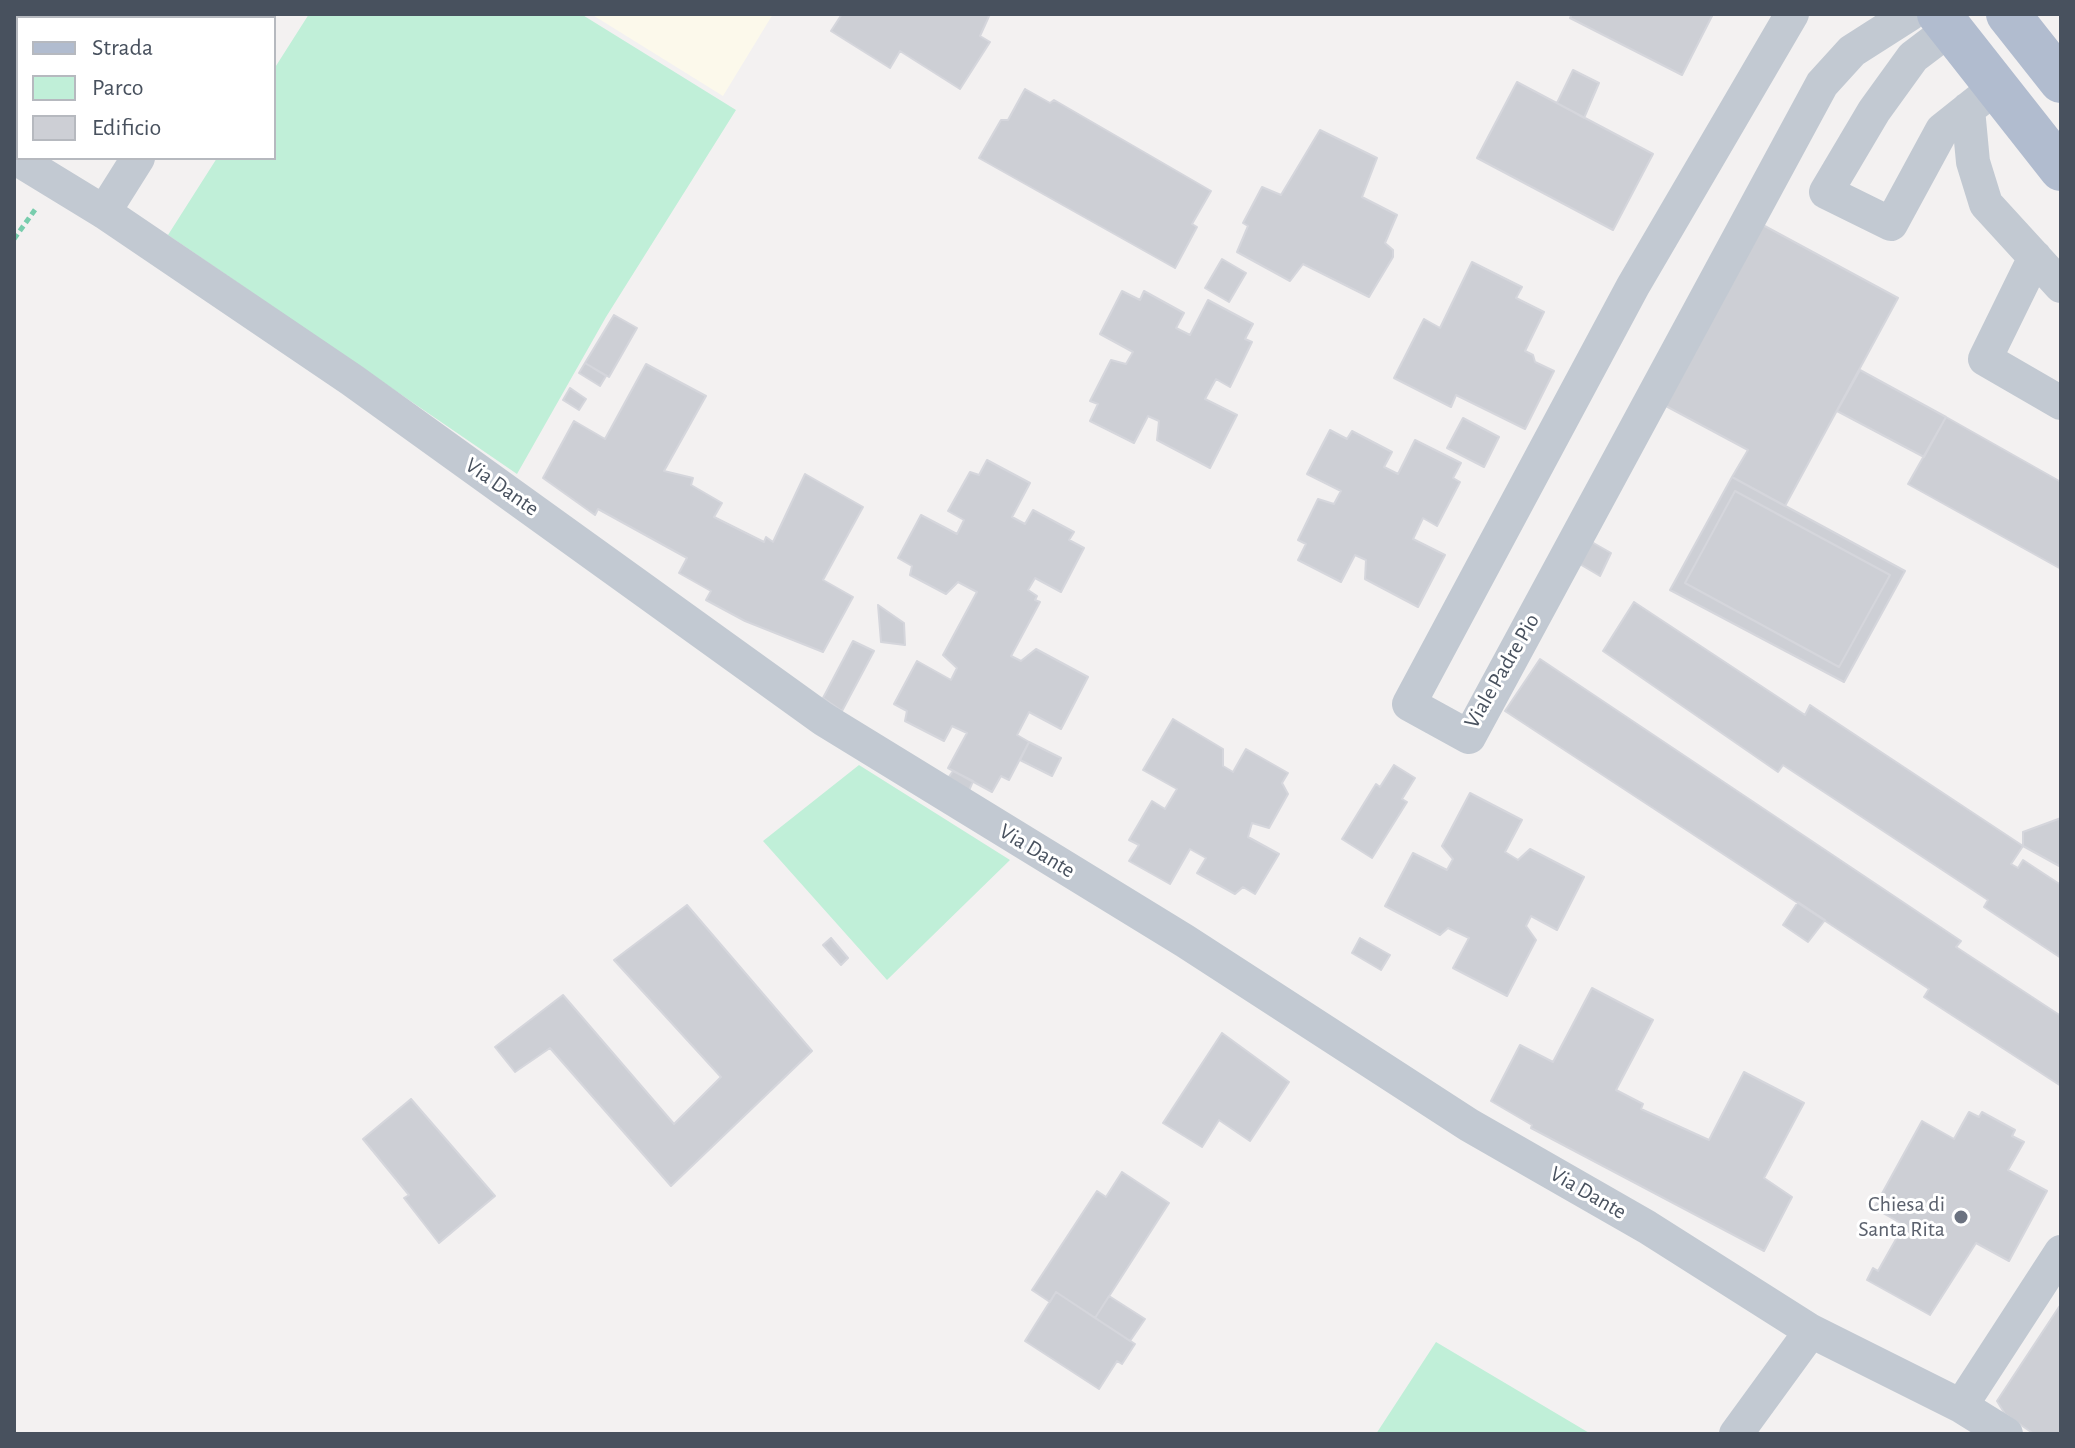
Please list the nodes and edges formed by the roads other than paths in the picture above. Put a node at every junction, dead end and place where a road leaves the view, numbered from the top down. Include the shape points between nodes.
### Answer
1 (1792, 14) edge
2 (1910, 14) edge
3 (2008, 14) edge
4 (1944, 22) edge
5 (2061, 81) edge
6 (1982, 98) junction
7 (19, 160) edge
8 (137, 160) edge
9 (2061, 169) edge
10 (104, 212) junction
11 (2035, 257) junction
12 (2061, 286) edge
13 (2061, 403) edge
14 (2061, 1252) edge
15 (1811, 1331) junction
16 (1961, 1406) junction
17 (1736, 1434) edge
18 (2006, 1434) edge

1 - 2 street, Viale Padre Pio via 1633,286 1409,704 1469,737 1822,84 1852,51
3 - 5 main road
4 - 6 main road
4 - 6 street via 1874,111 1826,192 1891,224 1942,130
6 - 9 main road
6 - 11 street via 1973,162 1986,204
7 - 10 street, Via Dante
8 - 10 street
10 - 15 street, Via Dante via 364,389 823,719 1185,941 1469,1125 1647,1227
11 - 12 street
11 - 13 street via 1985,359
14 - 16 street
15 - 16 street, Via Dante
15 - 17 street
16 - 18 street, Via Dante

